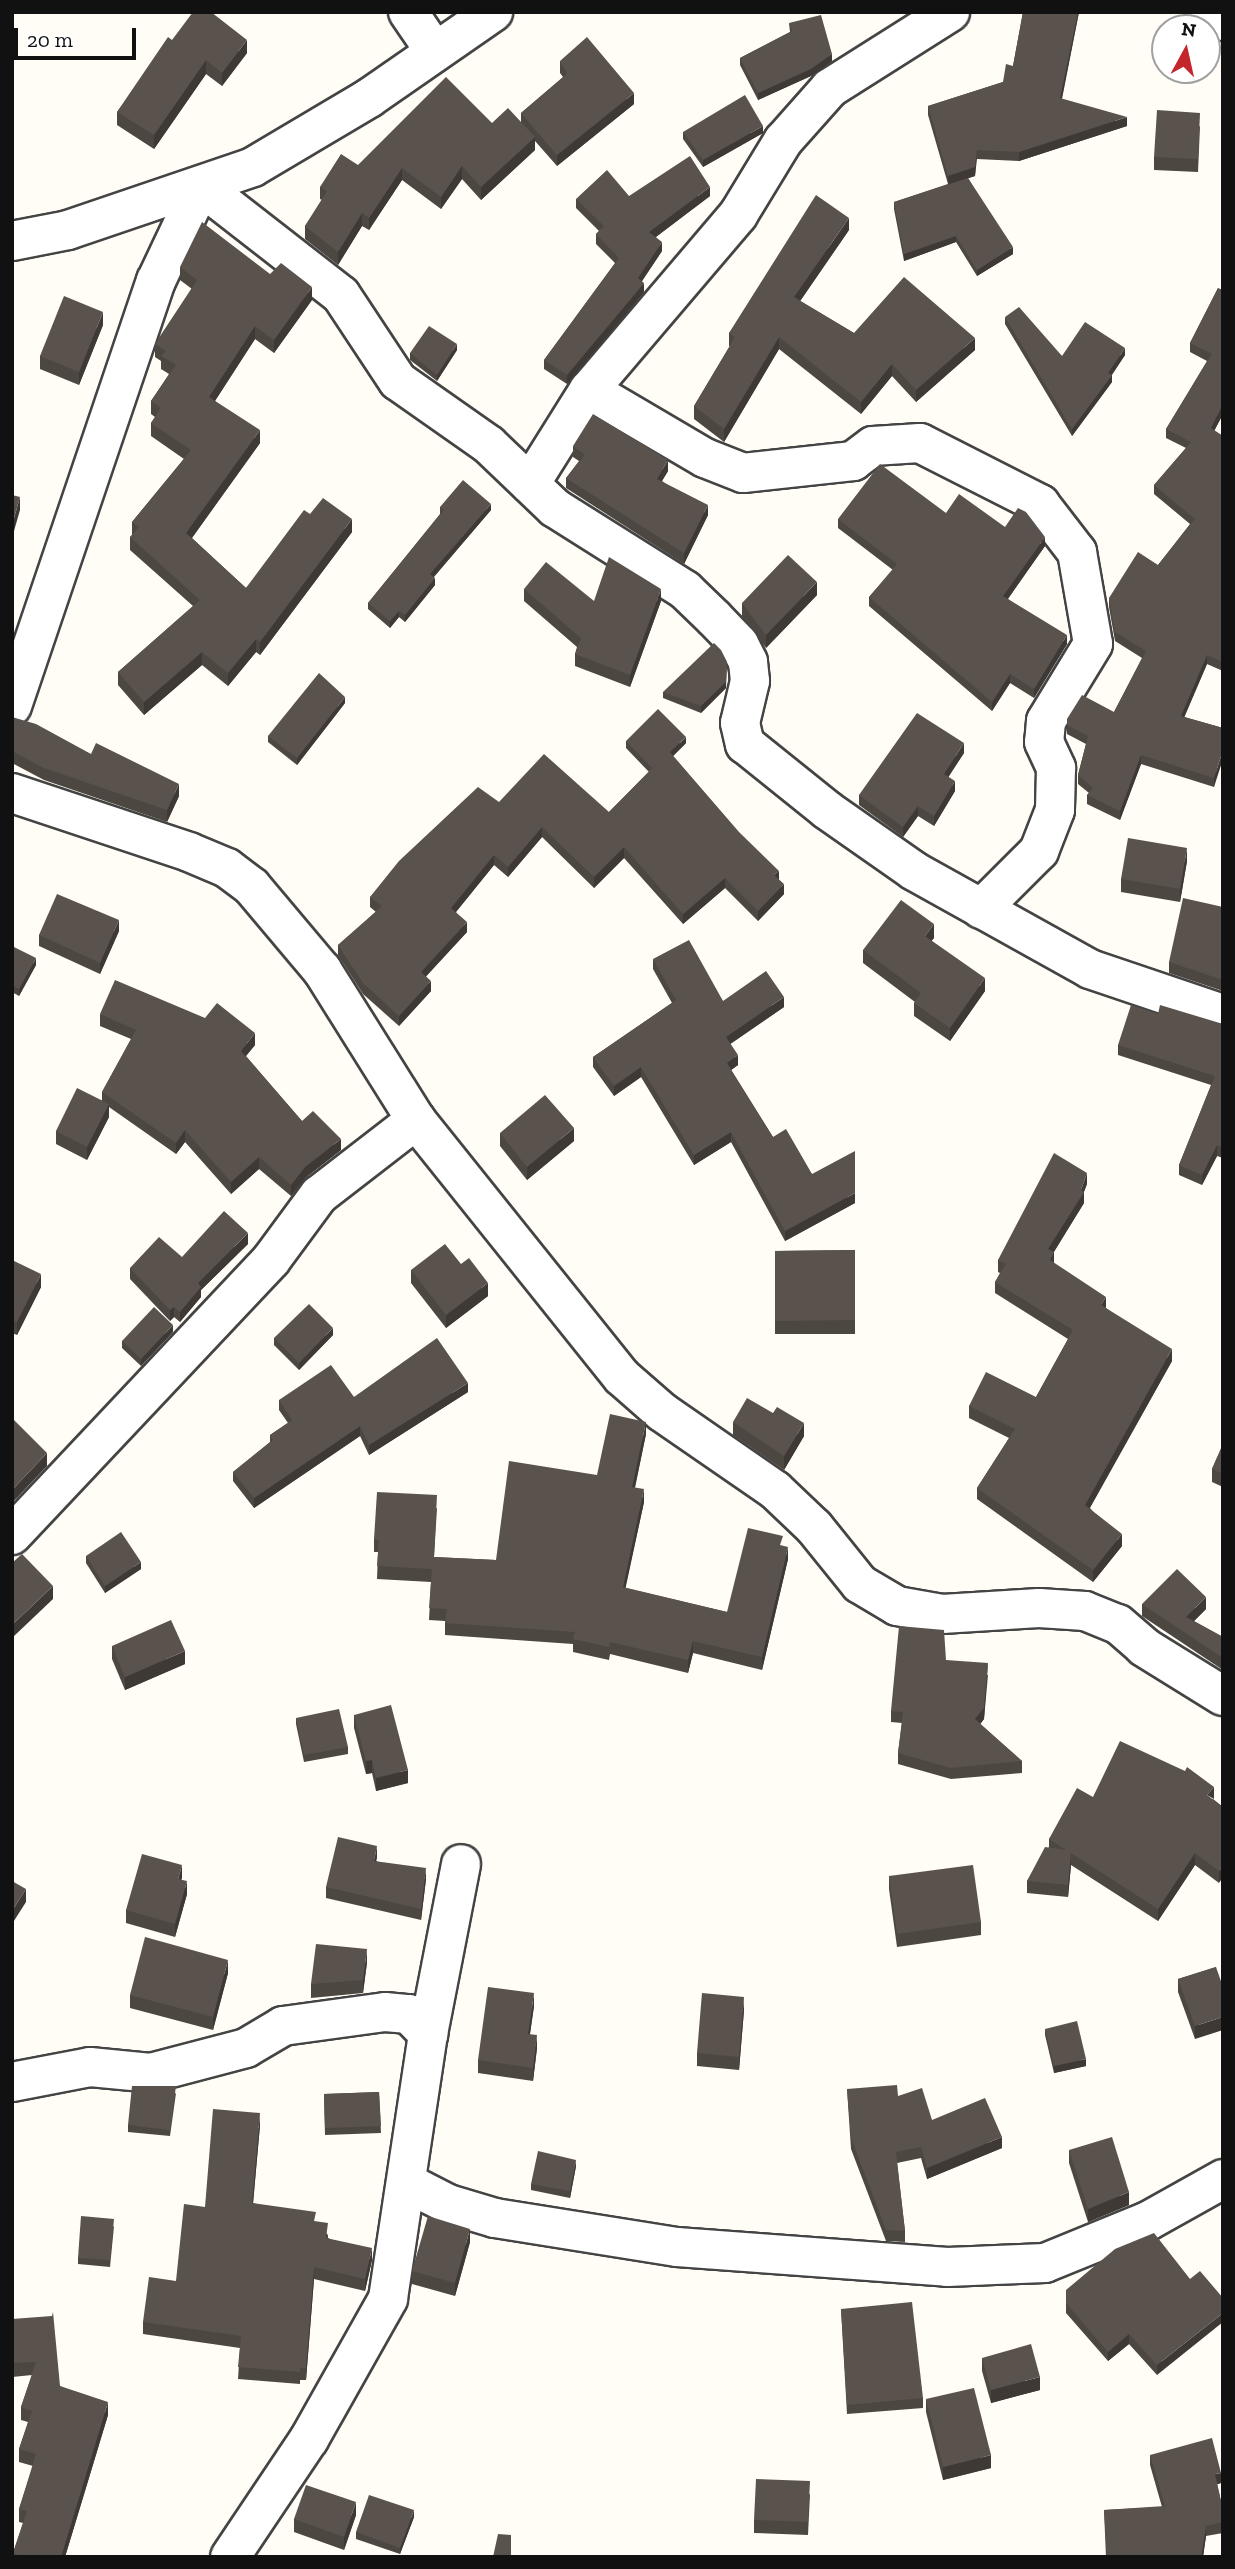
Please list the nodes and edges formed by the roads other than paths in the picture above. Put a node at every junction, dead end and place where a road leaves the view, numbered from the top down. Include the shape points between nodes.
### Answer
1 (408, 12) edge
2 (493, 12) edge
3 (950, 12) edge
4 (1205, 12) edge
5 (1223, 21) edge
6 (434, 50) junction
7 (201, 186) junction
8 (12, 241) edge
9 (589, 390) junction
10 (530, 484) junction
11 (13, 696) edge
12 (12, 793) edge
13 (981, 909) junction
14 (1223, 1014) edge
15 (416, 1120) junction
16 (12, 1535) edge
17 (1223, 1696) edge
18 (461, 1864) dead end
19 (428, 2034) junction
20 (12, 2082) edge
21 (1223, 2179) edge
22 (407, 2183) junction
23 (230, 2557) edge

1 - 6 street
2 - 6 street
3 - 9 street via 830,88 783,141 738,215
4 - 5 street
6 - 7 street via 369,98 253,167
7 - 8 street via 68,230
7 - 10 street via 341,295 398,381 489,445
7 - 11 street via 156,281
9 - 10 street
9 - 13 street via 705,458 743,473 853,461 873,446 920,443 1040,504 1077,552 1093,643 1046,721 1044,742 1056,768 1055,810 1039,851
10 - 13 street via 555,508 685,590 739,644 750,681 740,723 746,744 838,818
12 - 15 street via 189,852 227,868 252,887 322,970
13 - 14 street via 1090,969
15 - 16 street via 319,1195 271,1260
15 - 17 street via 622,1377 662,1412 775,1490 814,1527 860,1584 897,1606 942,1614 1039,1608 1085,1611 1118,1624 1144,1647
18 - 19 street
19 - 20 street via 409,2014 385,2012 283,2026 246,2048 151,2073 90,2067
19 - 22 street
21 - 22 street via 1148,2221 1045,2263 947,2267 677,2247 495,2218 448,2204
22 - 23 street via 387,2299 309,2439

